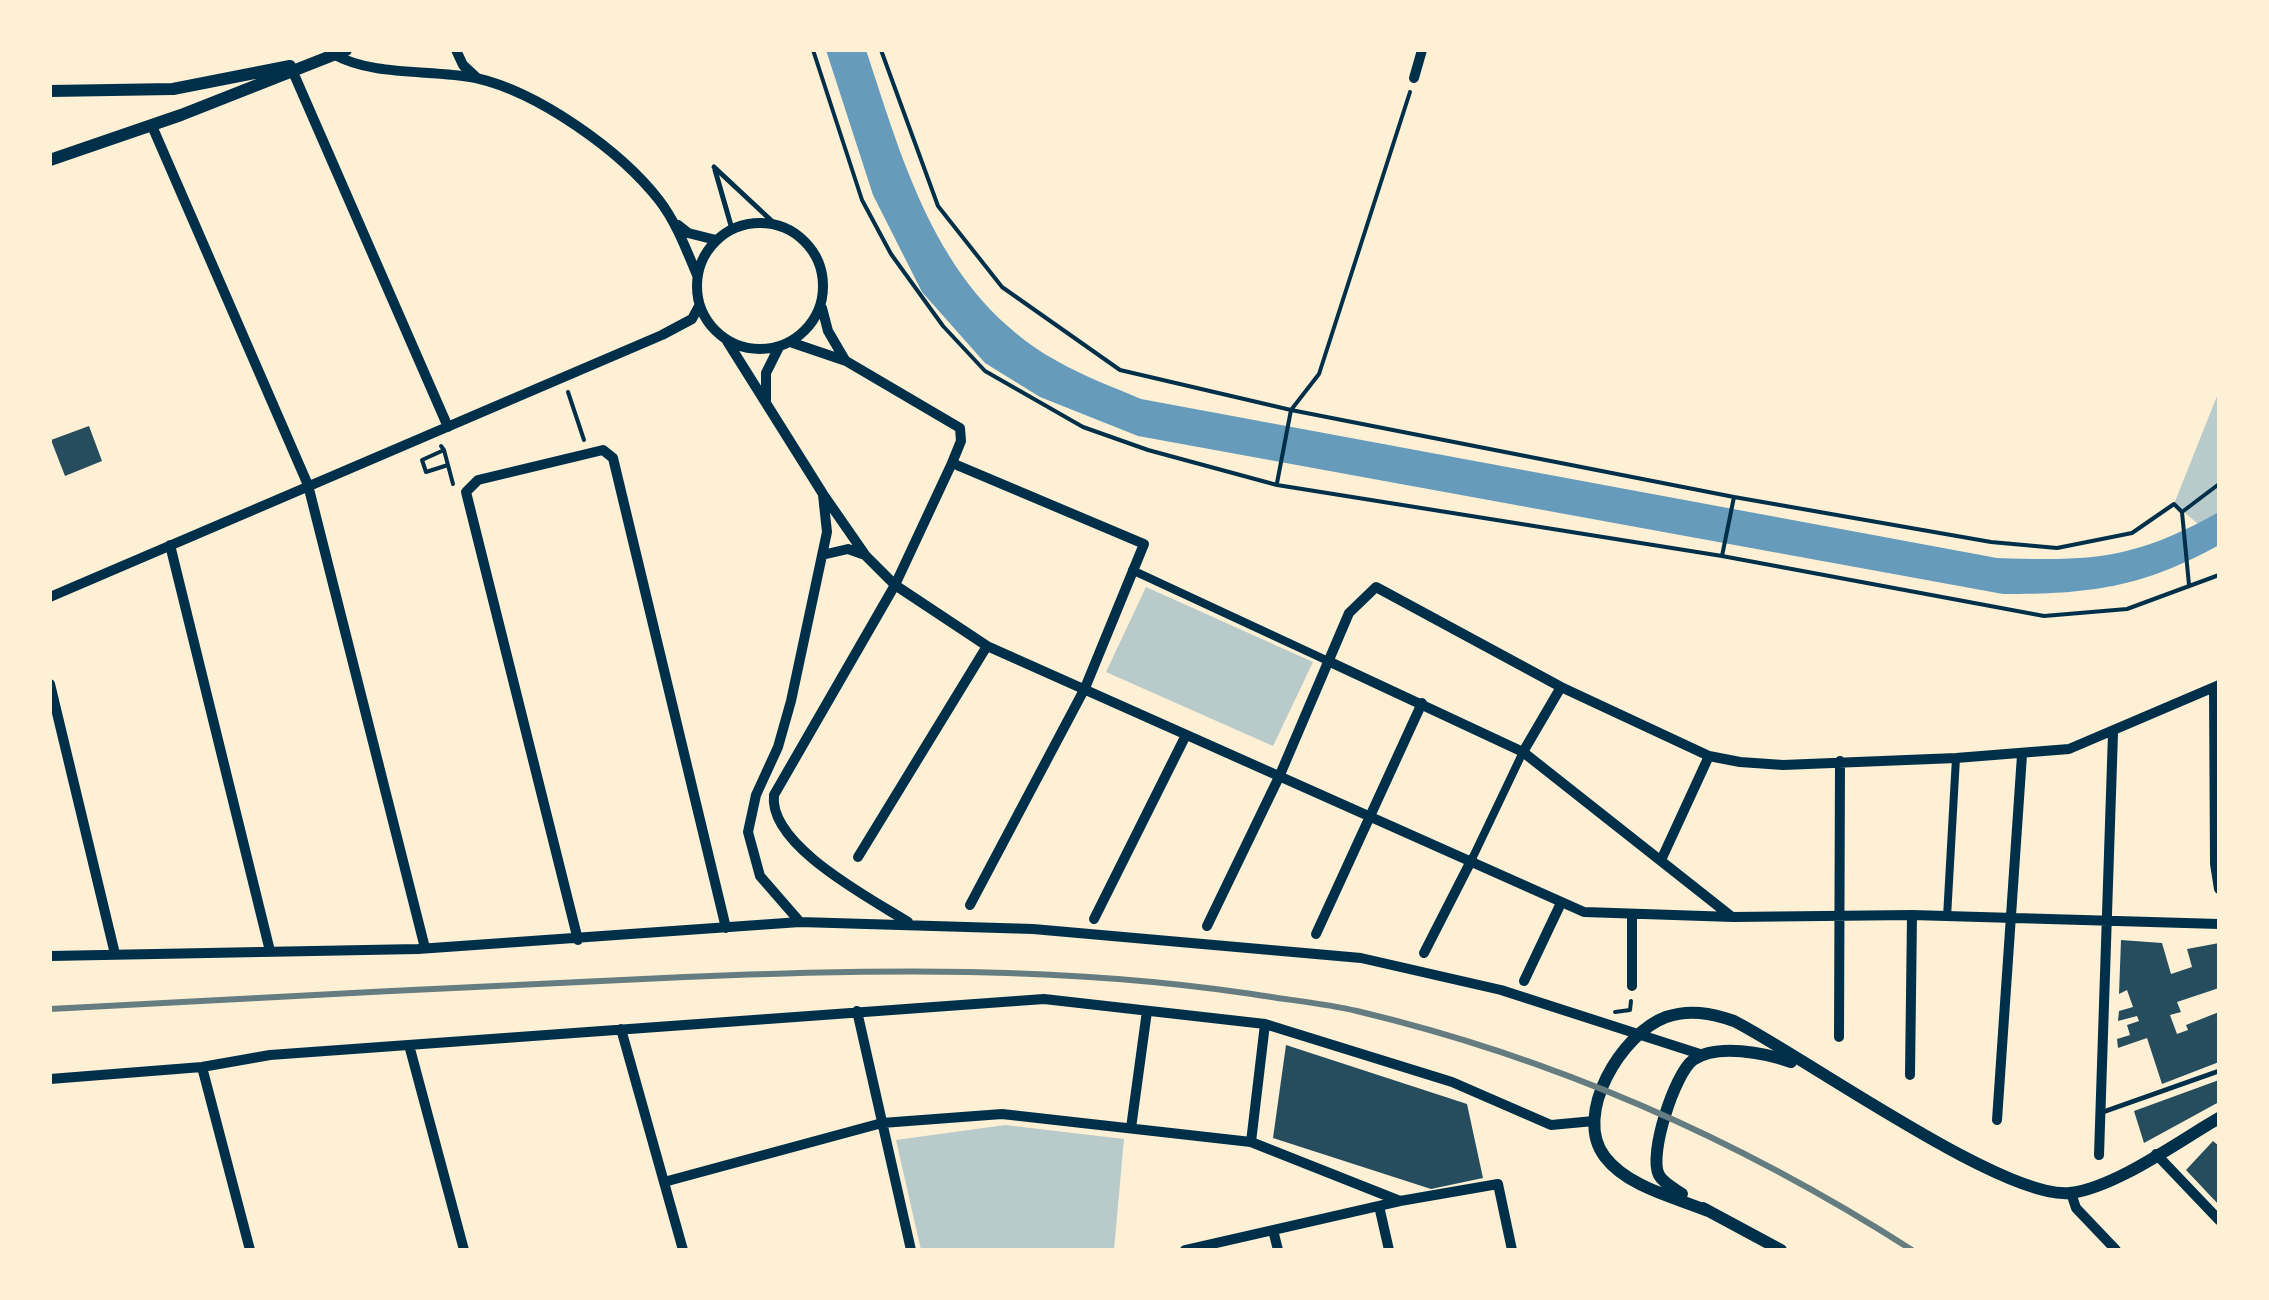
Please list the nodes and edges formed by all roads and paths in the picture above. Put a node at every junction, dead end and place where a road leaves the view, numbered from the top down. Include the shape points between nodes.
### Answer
1 (456, 50) edge
2 (812, 50) edge
3 (881, 50) edge
4 (1422, 50) edge
5 (339, 52) edge
6 (316, 60) junction
7 (293, 72) junction
8 (1414, 78) joint
9 (478, 79) junction
10 (50, 92) edge
11 (152, 126) junction
12 (50, 160) edge
13 (673, 221) junction
14 (775, 224) junction
15 (732, 229) junction
16 (716, 240) junction
17 (697, 275) junction
18 (822, 304) junction
19 (700, 306) junction
20 (726, 341) junction
21 (785, 345) junction
22 (846, 361) junction
23 (563, 378) junction
24 (766, 401) junction
25 (1292, 410) junction
26 (448, 427) junction
27 (424, 437) junction
28 (444, 450) junction
29 (589, 454) junction
30 (952, 463) junction
31 (1277, 484) junction
32 (2219, 484) edge
33 (308, 486) junction
34 (823, 494) junction
35 (1733, 500) junction
36 (2182, 512) junction
37 (170, 545) junction
38 (1722, 553) junction
39 (822, 555) junction
40 (866, 556) junction
41 (1132, 570) junction
42 (2219, 576) edge
43 (894, 585) junction
44 (2189, 585) junction
45 (50, 596) edge
46 (987, 646) junction
47 (1328, 661) junction
48 (50, 684) edge
49 (1561, 686) junction
50 (2216, 686) edge
51 (1085, 688) junction
52 (1422, 703) junction
53 (2114, 733) junction
54 (1186, 735) junction
55 (1523, 752) junction
56 (2022, 754) junction
57 (1709, 756) junction
58 (1956, 758) junction
59 (1840, 761) junction
60 (1279, 777) junction
61 (2218, 804) edge
62 (1370, 820) junction
63 (858, 857) dead end
64 (1662, 858) junction
65 (1472, 859) junction
66 (2219, 889) edge
67 (1561, 903) junction
68 (970, 905) dead end
69 (1842, 914) junction
70 (1912, 915) junction
71 (1632, 916) junction
72 (1948, 917) junction
73 (1733, 918) junction
74 (1094, 919) dead end
75 (2010, 921) junction
76 (800, 922) junction
77 (2107, 923) junction
78 (910, 924) junction
79 (2219, 924) edge
80 (1207, 926) dead end
81 (726, 928) junction
82 (1316, 934) dead end
83 (578, 940) junction
84 (425, 948) junction
85 (270, 952) junction
86 (1424, 953) dead end
87 (116, 954) junction
88 (50, 956) edge
89 (1524, 981) dead end
90 (1632, 986) joint
91 (856, 1011) junction
92 (1147, 1011) junction
93 (1265, 1024) junction
94 (1613, 1024) junction
95 (621, 1030) junction
96 (1639, 1032) junction
97 (1838, 1037) dead end
98 (409, 1045) junction
99 (1703, 1055) junction
100 (202, 1067) junction
101 (1812, 1070) junction
102 (2219, 1071) edge
103 (1910, 1075) dead end
104 (50, 1079) edge
105 (2100, 1113) junction
106 (2219, 1118) edge
107 (1997, 1120) dead end
108 (1594, 1121) junction
109 (882, 1123) junction
110 (1132, 1128) junction
111 (1251, 1142) junction
112 (2156, 1154) junction
113 (2099, 1155) dead end
114 (664, 1182) junction
115 (2071, 1193) junction
116 (1400, 1201) junction
117 (1379, 1206) junction
118 (1708, 1211) junction
119 (2219, 1220) edge
120 (1273, 1230) junction
121 (250, 1250) edge
122 (464, 1250) edge
123 (682, 1250) edge
124 (912, 1250) edge
125 (1185, 1250) edge
126 (1278, 1250) edge
127 (1388, 1250) edge
128 (1512, 1250) edge
129 (1781, 1250) edge
130 (2116, 1250) edge

1 - 9 street
2 - 31 path via 862,200 943,326 985,371 1084,427
3 - 25 path via 938,206 1002,287 1120,370
4 - 8 street
5 - 6 street
5 - 9 street via 369,67
6 - 7 street
6 - 10 street via 172,89
7 - 11 street
7 - 26 street
8 - 25 path via 1318,374
9 - 13 street via 573,124 637,175
11 - 12 street
11 - 33 street
13 - 16 street
13 - 17 street
14 - 15 street
14 - 15 lane via 714,168
14 - 18 street via 794,232 820,263
15 - 16 street
16 - 17 street
17 - 19 street
18 - 21 street via 815,320
18 - 22 street
19 - 20 street
19 - 23 street via 692,319 662,336
20 - 21 street via 743,348
20 - 24 street
21 - 22 street
21 - 24 street via 766,372
22 - 30 street via 960,428
23 - 26 street
23 - 29 path
24 - 34 street
25 - 31 path
25 - 35 path
26 - 27 street
27 - 28 path via 428,451
27 - 33 street
28 - 28 path via 448,465 426,472 422,460
29 - 81 street via 610,451 613,458
29 - 83 street via 466,492
30 - 41 street via 1144,544
30 - 43 street
31 - 38 path
32 - 36 path
33 - 37 street
33 - 84 street
34 - 39 street
34 - 40 street
35 - 36 path via 2057,548 2132,533 2174,504
35 - 38 path
36 - 44 path
37 - 45 street
37 - 85 street
38 - 44 path via 2044,616 2127,610
39 - 40 street via 848,549
39 - 76 street via 784,732 756,795 748,832 760,876
40 - 43 street
41 - 47 street
41 - 51 street
42 - 44 path
43 - 46 street
43 - 78 street via 776,787 772,806 781,829 842,882
46 - 51 street
46 - 63 street
47 - 49 street via 1349,612 1376,587
47 - 52 street
47 - 60 street
48 - 87 street
49 - 55 street
49 - 57 street
50 - 53 street
50 - 61 street
51 - 54 street
51 - 68 street
52 - 55 street
52 - 62 street
53 - 56 street via 2068,749
53 - 77 street
54 - 60 street
54 - 74 street
55 - 64 street
55 - 65 street
56 - 58 street
56 - 75 street
57 - 59 street via 1783,765
57 - 64 street
58 - 59 street
58 - 72 street
59 - 69 street
60 - 62 street
60 - 80 street
61 - 66 street
62 - 65 street
62 - 82 street
64 - 73 street
65 - 67 street
65 - 86 street
67 - 71 street
67 - 89 street
69 - 70 street
69 - 73 street
69 - 97 street
70 - 72 street
70 - 103 street
71 - 73 street
71 - 90 street
72 - 75 street
75 - 77 street
75 - 107 street
76 - 78 street
76 - 81 street
77 - 79 street
77 - 105 street
78 - 94 street via 1166,938 1361,958
81 - 83 street
83 - 84 street
84 - 85 street
85 - 87 street
87 - 88 street
90 - 94 path via 1630,1010 1616,1010
91 - 92 street via 1005,999
91 - 95 street
91 - 109 street
92 - 93 street
92 - 110 street
93 - 108 street via 1452,1082 1550,1124
93 - 111 street
94 - 96 street
95 - 98 street
95 - 114 street
96 - 99 street
96 - 101 street via 1670,1015 1712,1014 1751,1030
96 - 108 street via 1615,1060
98 - 100 street
98 - 122 street
99 - 101 street via 1764,1054
99 - 118 street via 1675,1086 1656,1157 1660,1178
100 - 104 street
100 - 121 street
101 - 115 street via 2026,1187
102 - 105 lane
105 - 113 street
106 - 112 street
108 - 118 street via 1608,1162 1635,1181
109 - 110 street via 1002,1114
109 - 114 street
109 - 124 street
110 - 111 street
111 - 116 street
112 - 115 street
112 - 119 street
114 - 123 street
115 - 130 street via 2076,1208
116 - 117 street
116 - 128 street via 1498,1184
117 - 120 street
117 - 127 street
118 - 129 street
120 - 125 street
120 - 126 street

